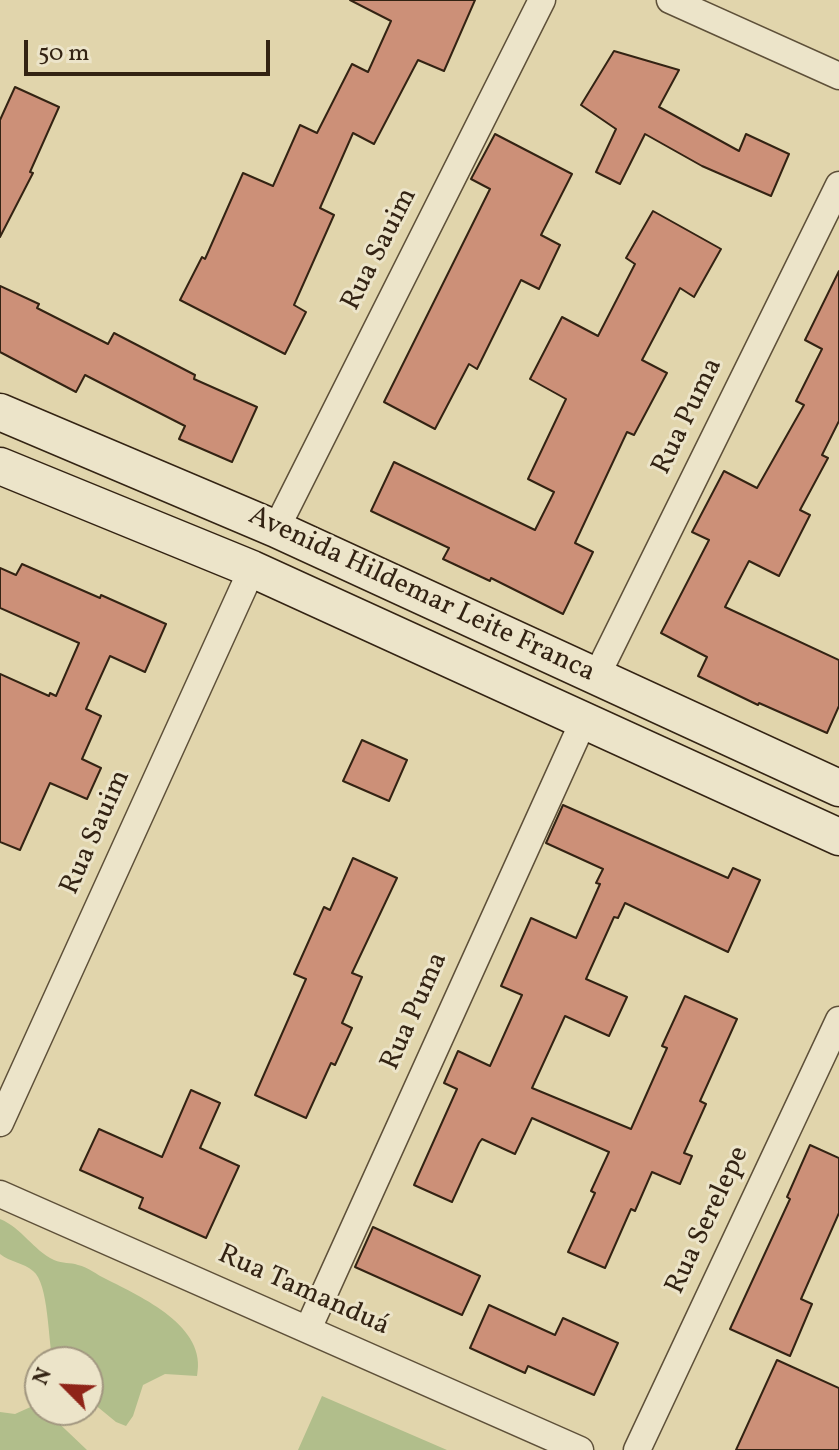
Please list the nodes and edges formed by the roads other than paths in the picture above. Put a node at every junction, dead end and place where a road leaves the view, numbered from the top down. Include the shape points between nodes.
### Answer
1 (542, 0) edge
2 (670, 0) edge
3 (839, 76) edge
4 (839, 185) edge
5 (0, 412) edge
6 (0, 466) edge
7 (276, 529) junction
8 (252, 569) junction
9 (596, 677) junction
10 (583, 722) junction
11 (839, 788) edge
12 (839, 837) edge
13 (839, 1020) edge
14 (0, 1123) edge
15 (0, 1194) edge
16 (308, 1329) junction
17 (580, 1450) edge
18 (637, 1450) edge

1 - 7 street, Rua Sauim
2 - 3 street
4 - 9 street, Rua Puma
5 - 7 street, Avenida Hildemar Leite Franca
6 - 8 street, Avenida Hildemar Leite Franca
7 - 9 street, Avenida Hildemar Leite Franca
8 - 10 street, Avenida Hildemar Leite Franca
8 - 14 street, Rua Sauim
9 - 11 street, Avenida Hildemar Leite Franca
10 - 12 street, Avenida Hildemar Leite Franca
10 - 16 street, Rua Puma
13 - 18 street, Rua Serelepe
15 - 16 street, Rua Tamanduá
16 - 17 street, Rua Tamanduá

